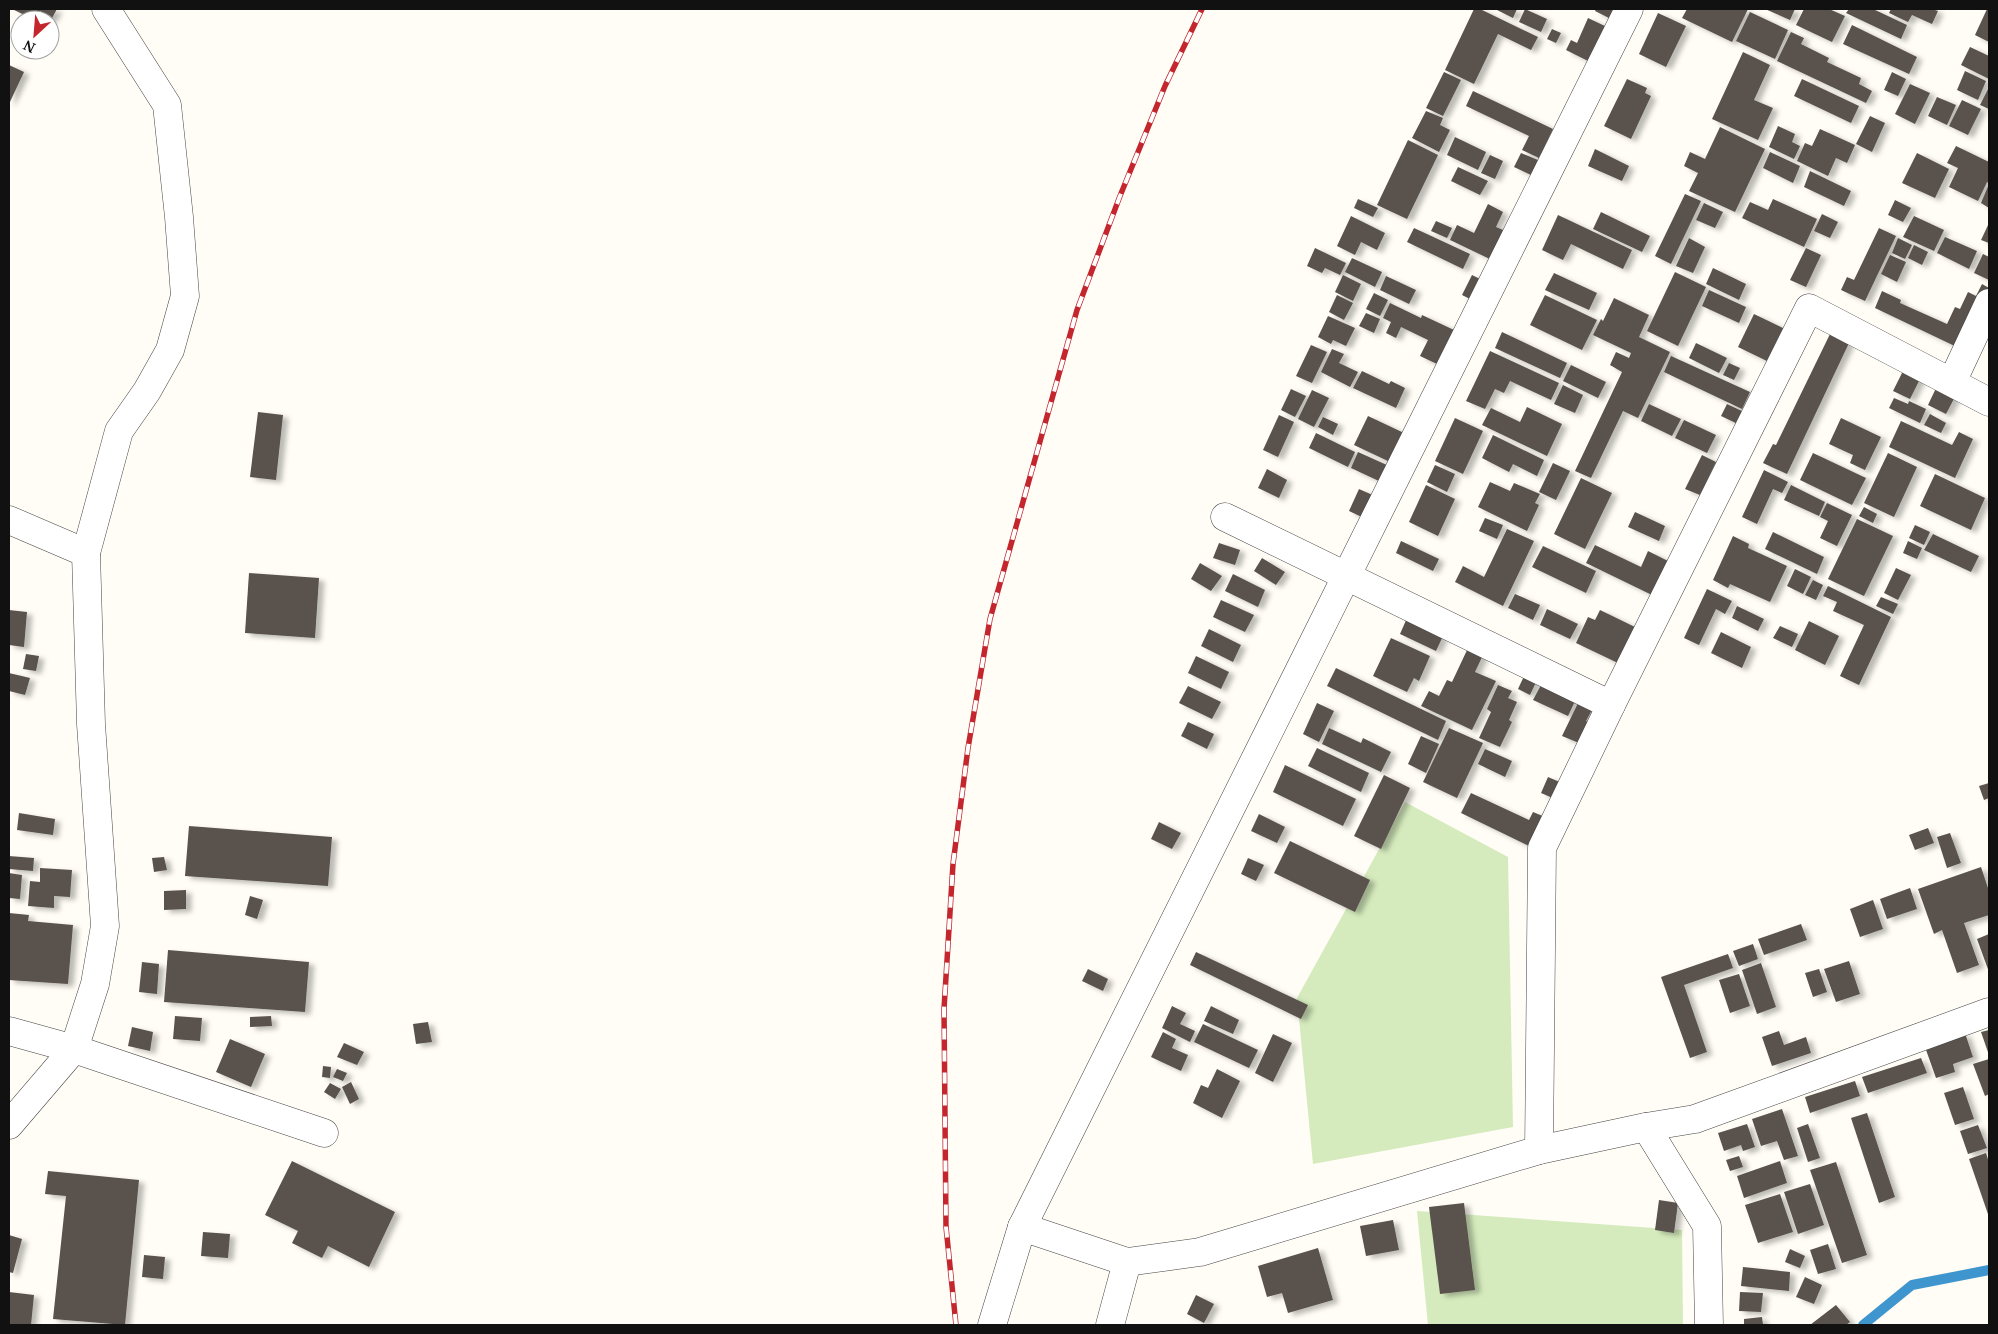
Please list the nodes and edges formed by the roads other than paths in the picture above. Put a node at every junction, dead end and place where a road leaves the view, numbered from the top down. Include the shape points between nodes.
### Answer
1 (106, 9) edge
2 (1629, 9) edge
3 (1989, 303) edge
4 (1952, 382) junction
5 (1989, 402) edge
6 (1225, 517) dead end
7 (9, 520) edge
8 (86, 553) junction
9 (1345, 576) junction
10 (1611, 705) junction
11 (1989, 1012) edge
12 (9, 1031) edge
13 (74, 1049) junction
14 (9, 1125) edge
15 (1646, 1126) junction
16 (324, 1133) dead end
17 (1540, 1150) junction
18 (1022, 1227) junction
19 (1127, 1262) junction
20 (992, 1325) edge
21 (1110, 1325) edge
22 (1709, 1325) edge

1 - 8 street via 167,105 185,296 170,350 119,431
2 - 9 street
3 - 4 street
4 - 5 street
4 - 10 street via 1809,308
6 - 9 street
7 - 8 street
8 - 13 street via 91,724 105,926 95,984
9 - 10 street
9 - 18 street
10 - 17 street via 1542,848
11 - 15 street via 1695,1119
12 - 13 street
13 - 14 street
13 - 16 street
15 - 17 street
15 - 22 street via 1707,1226
17 - 19 street via 1200,1252
18 - 19 street
18 - 20 street
19 - 21 street

